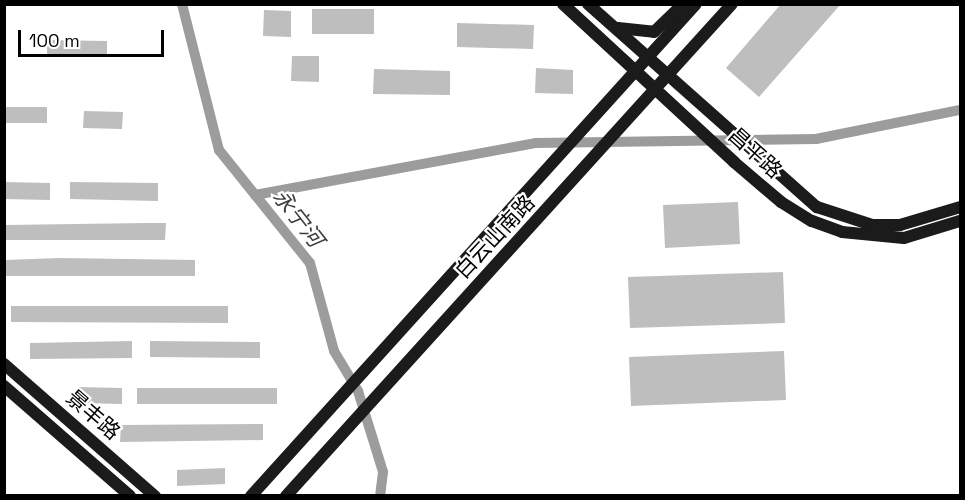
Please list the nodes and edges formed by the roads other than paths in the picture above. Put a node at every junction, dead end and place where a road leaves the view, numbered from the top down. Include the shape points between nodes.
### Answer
1 (563, 4) edge
2 (588, 4) edge
3 (682, 4) edge
4 (696, 4) edge
5 (732, 4) edge
6 (613, 26) junction
7 (648, 57) junction
8 (636, 70) junction
9 (668, 75) junction
10 (656, 88) junction
11 (960, 207) edge
12 (960, 221) edge
13 (4, 364) edge
14 (4, 386) edge
15 (130, 495) edge
16 (155, 495) edge
17 (251, 495) edge
18 (286, 495) edge

1 - 8 main road, 昌平路
2 - 6 main road, 昌平路
3 - 6 main road via 654,32 636,33
4 - 7 main road, 白云山南路
5 - 9 main road, 白云山南路
6 - 7 main road, 昌平路
7 - 8 main road, 白云山南路
7 - 9 main road, 昌平路
8 - 10 main road, 昌平路
8 - 17 main road, 白云山南路
9 - 10 main road, 白云山南路
9 - 11 main road, 昌平路 via 817,207 848,220 900,225
10 - 12 main road, 昌平路 via 734,162 812,221 842,232 904,238
10 - 18 main road, 白云山南路
13 - 16 main road, 景丰路
14 - 15 main road, 景丰路

